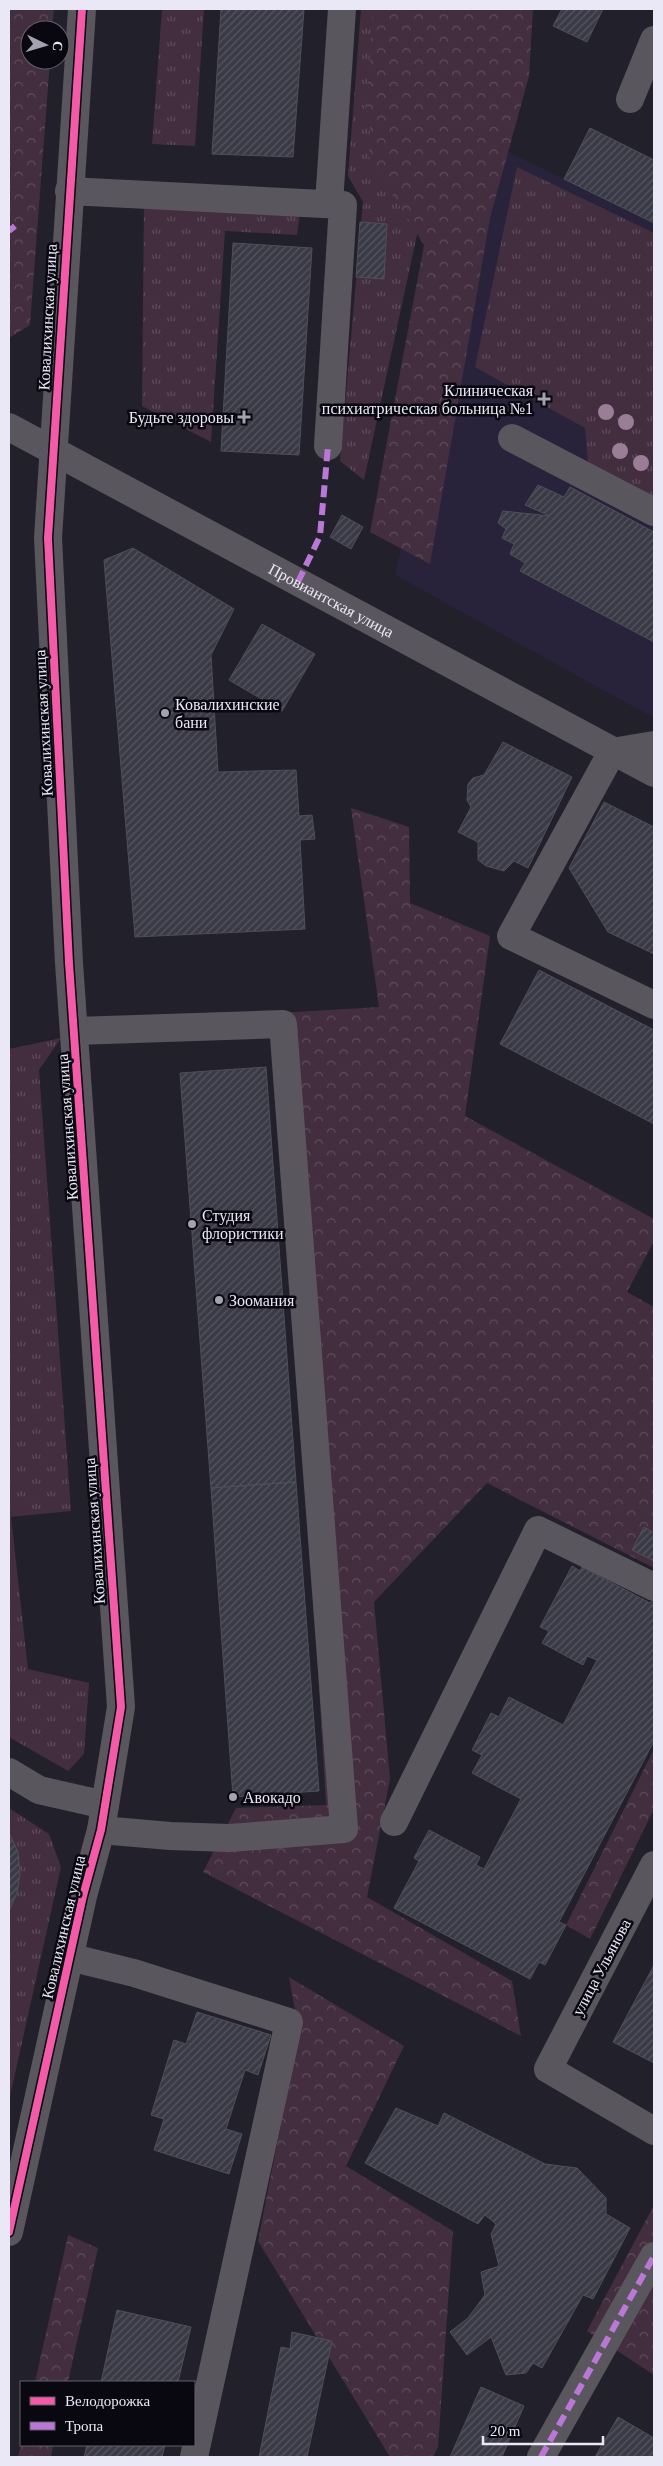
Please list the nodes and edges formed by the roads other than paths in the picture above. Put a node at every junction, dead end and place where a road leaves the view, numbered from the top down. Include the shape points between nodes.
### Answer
1 (82, 9) edge
2 (342, 9) edge
3 (654, 40) edge
4 (630, 99) dead end
5 (69, 191) junction
6 (329, 203) junction
7 (9, 427) edge
8 (512, 438) dead end
9 (328, 446) dead end
10 (53, 452) junction
11 (654, 512) edge
12 (654, 744) edge
13 (612, 752) junction
14 (654, 773) edge
15 (654, 1005) edge
16 (75, 1031) junction
17 (654, 1587) edge
18 (9, 1772) edge
19 (103, 1817) junction
20 (394, 1822) dead end
21 (654, 1865) edge
22 (69, 1957) junction
23 (654, 2131) edge
24 (9, 2232) edge
25 (654, 2256) edge
26 (194, 2457) edge
27 (541, 2457) edge

1 - 5 street, Ковалихинская улица
2 - 6 street
3 - 4 street
5 - 6 street
5 - 10 street, Ковалихинская улица
6 - 9 street via 342,205
7 - 10 street, Провиантская улица
8 - 11 street
10 - 13 street, Провиантская улица
10 - 16 street, Ковалихинская улица via 48,538
12 - 13 street
13 - 14 street, Провиантская улица
13 - 15 street via 511,936
16 - 19 street, Ковалихинская улица via 121,1708
16 - 19 street via 283,1024 344,1829 230,1838 170,1836
17 - 20 street via 538,1530
18 - 19 street via 39,1790
19 - 22 street, Ковалихинская улица
21 - 23 street, улица Ульянова via 548,2069
22 - 24 street, Ковалихинская улица
22 - 26 street via 134,1973 289,2022
25 - 27 street

